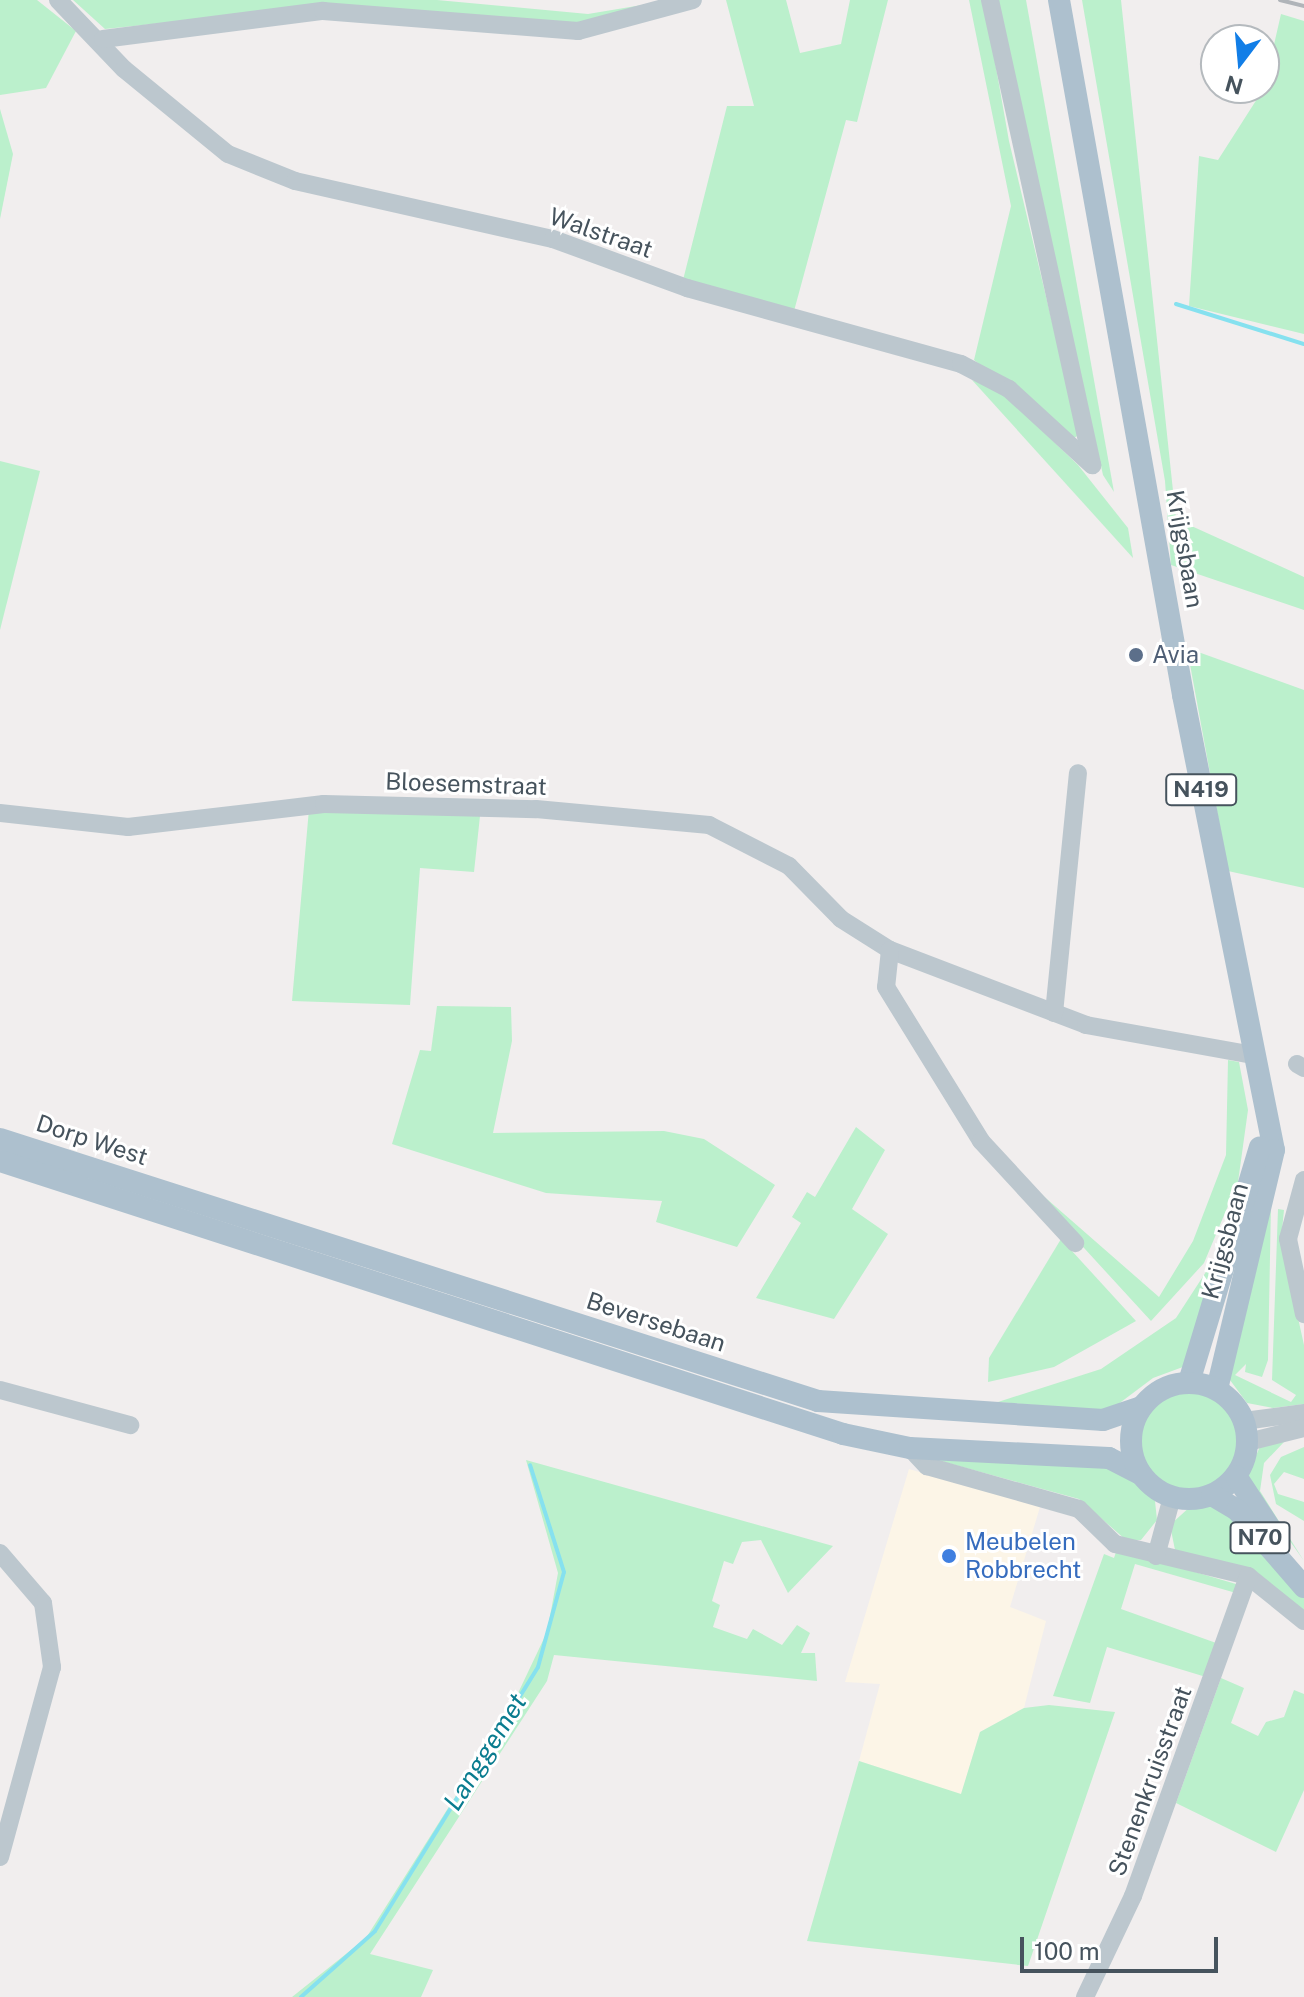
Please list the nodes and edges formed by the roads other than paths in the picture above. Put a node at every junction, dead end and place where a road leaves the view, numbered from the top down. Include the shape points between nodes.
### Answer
1 (58, 0) edge
2 (693, 0) edge
3 (990, 0) edge
4 (1059, 0) edge
5 (103, 39) junction
6 (1078, 773) dead end
7 (0, 813) edge
8 (890, 950) junction
9 (1054, 1013) junction
10 (1252, 1055) junction
11 (1263, 1107) junction
12 (0, 1139) edge
13 (0, 1161) edge
14 (1304, 1180) edge
15 (165, 1201) junction
16 (1075, 1243) dead end
17 (1304, 1314) edge
18 (1189, 1382) junction
19 (1217, 1389) junction
20 (0, 1390) edge
21 (1141, 1407) junction
22 (1304, 1413) edge
23 (130, 1425) dead end
24 (1304, 1428) edge
25 (1246, 1432) junction
26 (910, 1448) junction
27 (1141, 1474) junction
28 (1236, 1476) junction
29 (1212, 1495) junction
30 (1172, 1497) junction
31 (0, 1553) edge
32 (1156, 1556) junction
33 (1304, 1568) edge
34 (1248, 1576) junction
35 (1304, 1587) edge
36 (1304, 1621) edge
37 (0, 1857) edge
38 (1085, 1997) edge

1 - 5 street, Walstraat
2 - 5 street via 578,31 323,11
3 - 5 street, Walstraat via 1092,465 1009,389 961,364 687,288 553,239 262,169 187,125
4 - 10 main road, Krijgsbaan / N419
6 - 9 street
7 - 8 street, Bloesemstraat via 128,827 324,804 536,809 709,825 789,866 841,919
8 - 9 street, Bloesemstraat
8 - 16 street via 886,987 981,1141
9 - 10 street, Bloesemstraat via 1109,1031
10 - 11 main road, Krijgsbaan / N419
11 - 18 main road, Krijgsbaan / N419 via 1249,1195
11 - 19 main road, Krijgsbaan / N419 via 1273,1166
12 - 15 main road, Dorp West
13 - 15 main road, Dorp West
14 - 17 street via 1288,1239
15 - 21 main road, Beversebaan via 818,1401 1103,1420
15 - 26 main road, Beversebaan via 780,1415
18 - 19 main road
18 - 21 main road via 1170,1385
19 - 25 main road
20 - 23 street
21 - 27 main road via 1130,1441
22 - 25 street
24 - 25 street
25 - 28 main road
26 - 27 main road, Beversebaan via 1109,1458
26 - 32 street, Beversebaan via 927,1466 1063,1502 1115,1544
27 - 30 main road
28 - 29 main road
28 - 33 main road, N70
29 - 30 main road
29 - 35 main road, N70 via 1237,1510
30 - 32 street
31 - 37 street via 43,1603 52,1667
32 - 34 street, Beversebaan
34 - 36 street, Beversebaan
34 - 38 street, Stenenkruisstraat via 1133,1896

